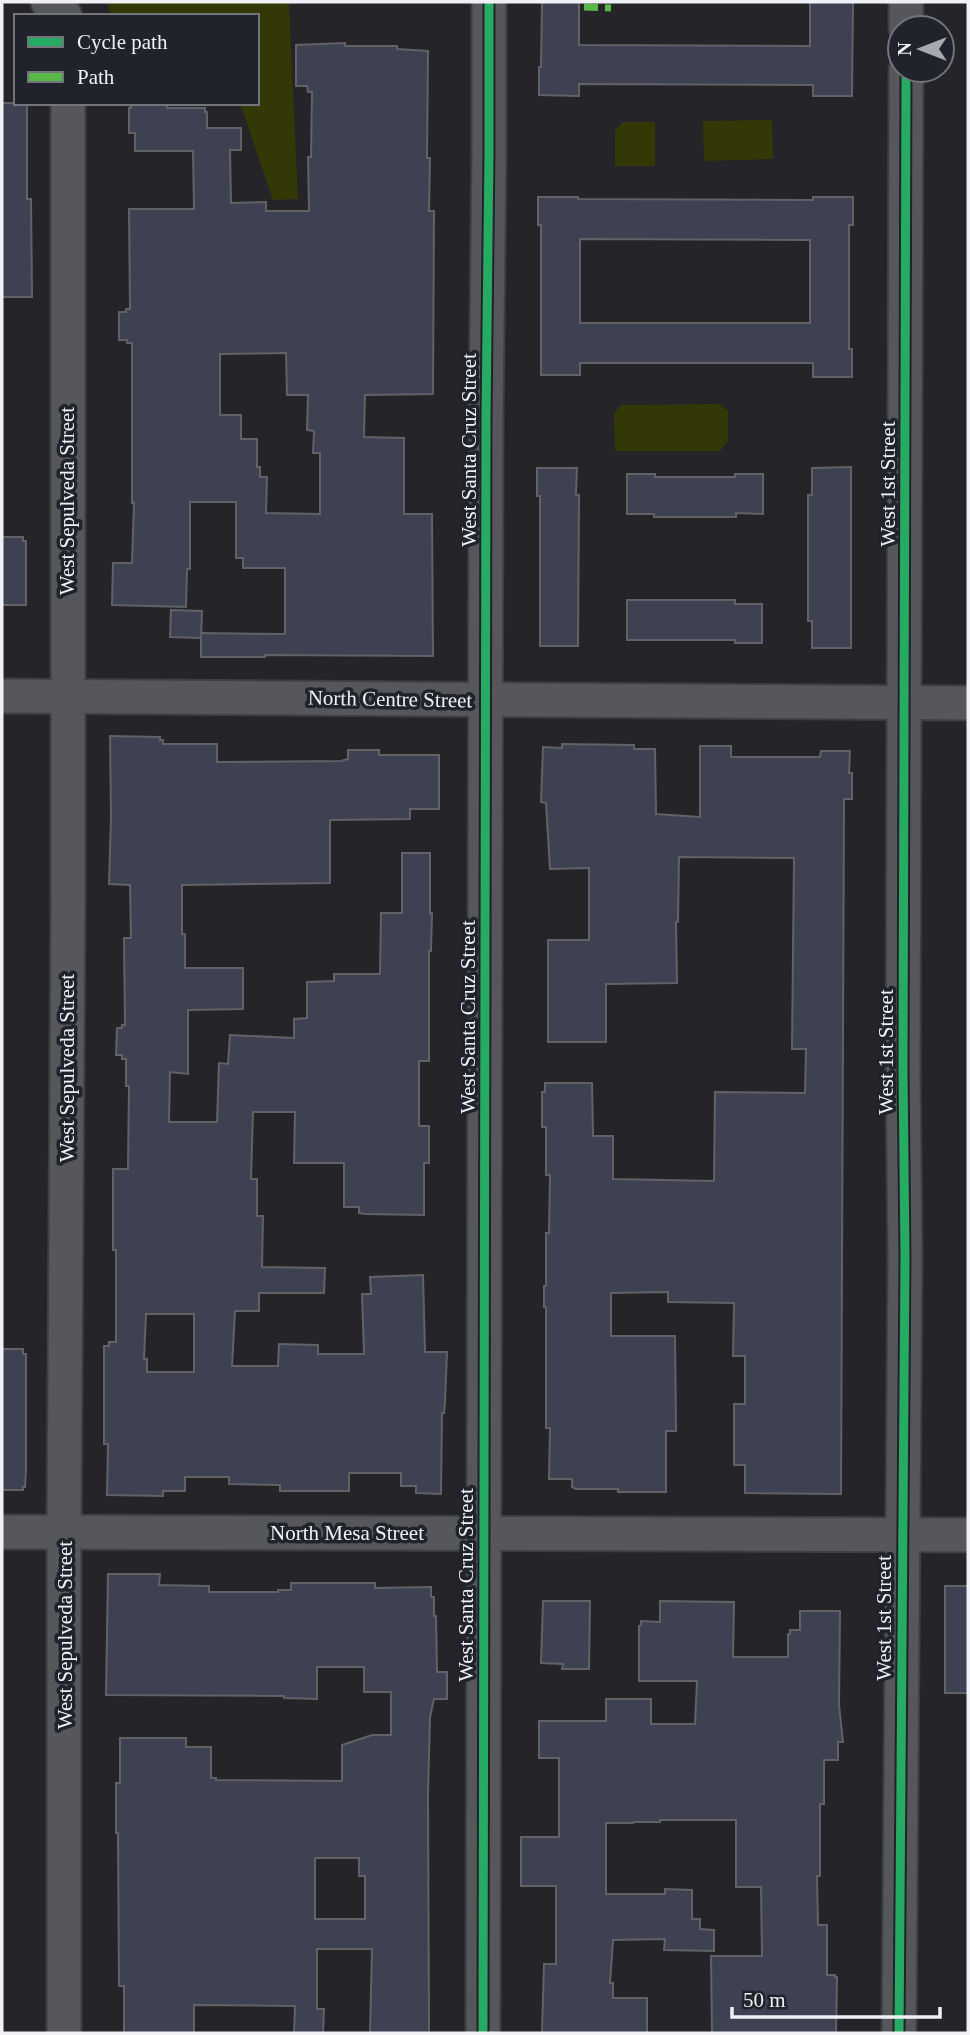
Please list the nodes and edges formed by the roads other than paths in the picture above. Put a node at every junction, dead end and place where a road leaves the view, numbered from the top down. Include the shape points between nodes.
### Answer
1 (489, 2) edge
2 (906, 84) edge
3 (68, 105) edge
4 (2, 696) edge
5 (67, 696) junction
6 (486, 700) junction
7 (904, 703) junction
8 (968, 703) edge
9 (2, 1532) edge
10 (64, 1532) junction
11 (483, 1534) junction
12 (968, 1535) edge
13 (902, 1536) junction
14 (64, 2033) edge
15 (483, 2033) edge
16 (899, 2033) edge

1 - 6 street, West Santa Cruz Street
2 - 7 street, West 1st Street
3 - 5 street, West Sepulveda Street
4 - 5 street, North Centre Street
5 - 6 street, North Centre Street
5 - 10 street, West Sepulveda Street
6 - 7 street, North Centre Street
6 - 11 street, West Santa Cruz Street
7 - 8 street, North Centre Street
7 - 13 street, West 1st Street
9 - 10 street, North Mesa Street
10 - 11 street, North Mesa Street
10 - 14 street, West Sepulveda Street
11 - 13 street, North Mesa Street
11 - 15 street, West Santa Cruz Street
12 - 13 street, North Mesa Street
13 - 16 street, West 1st Street

